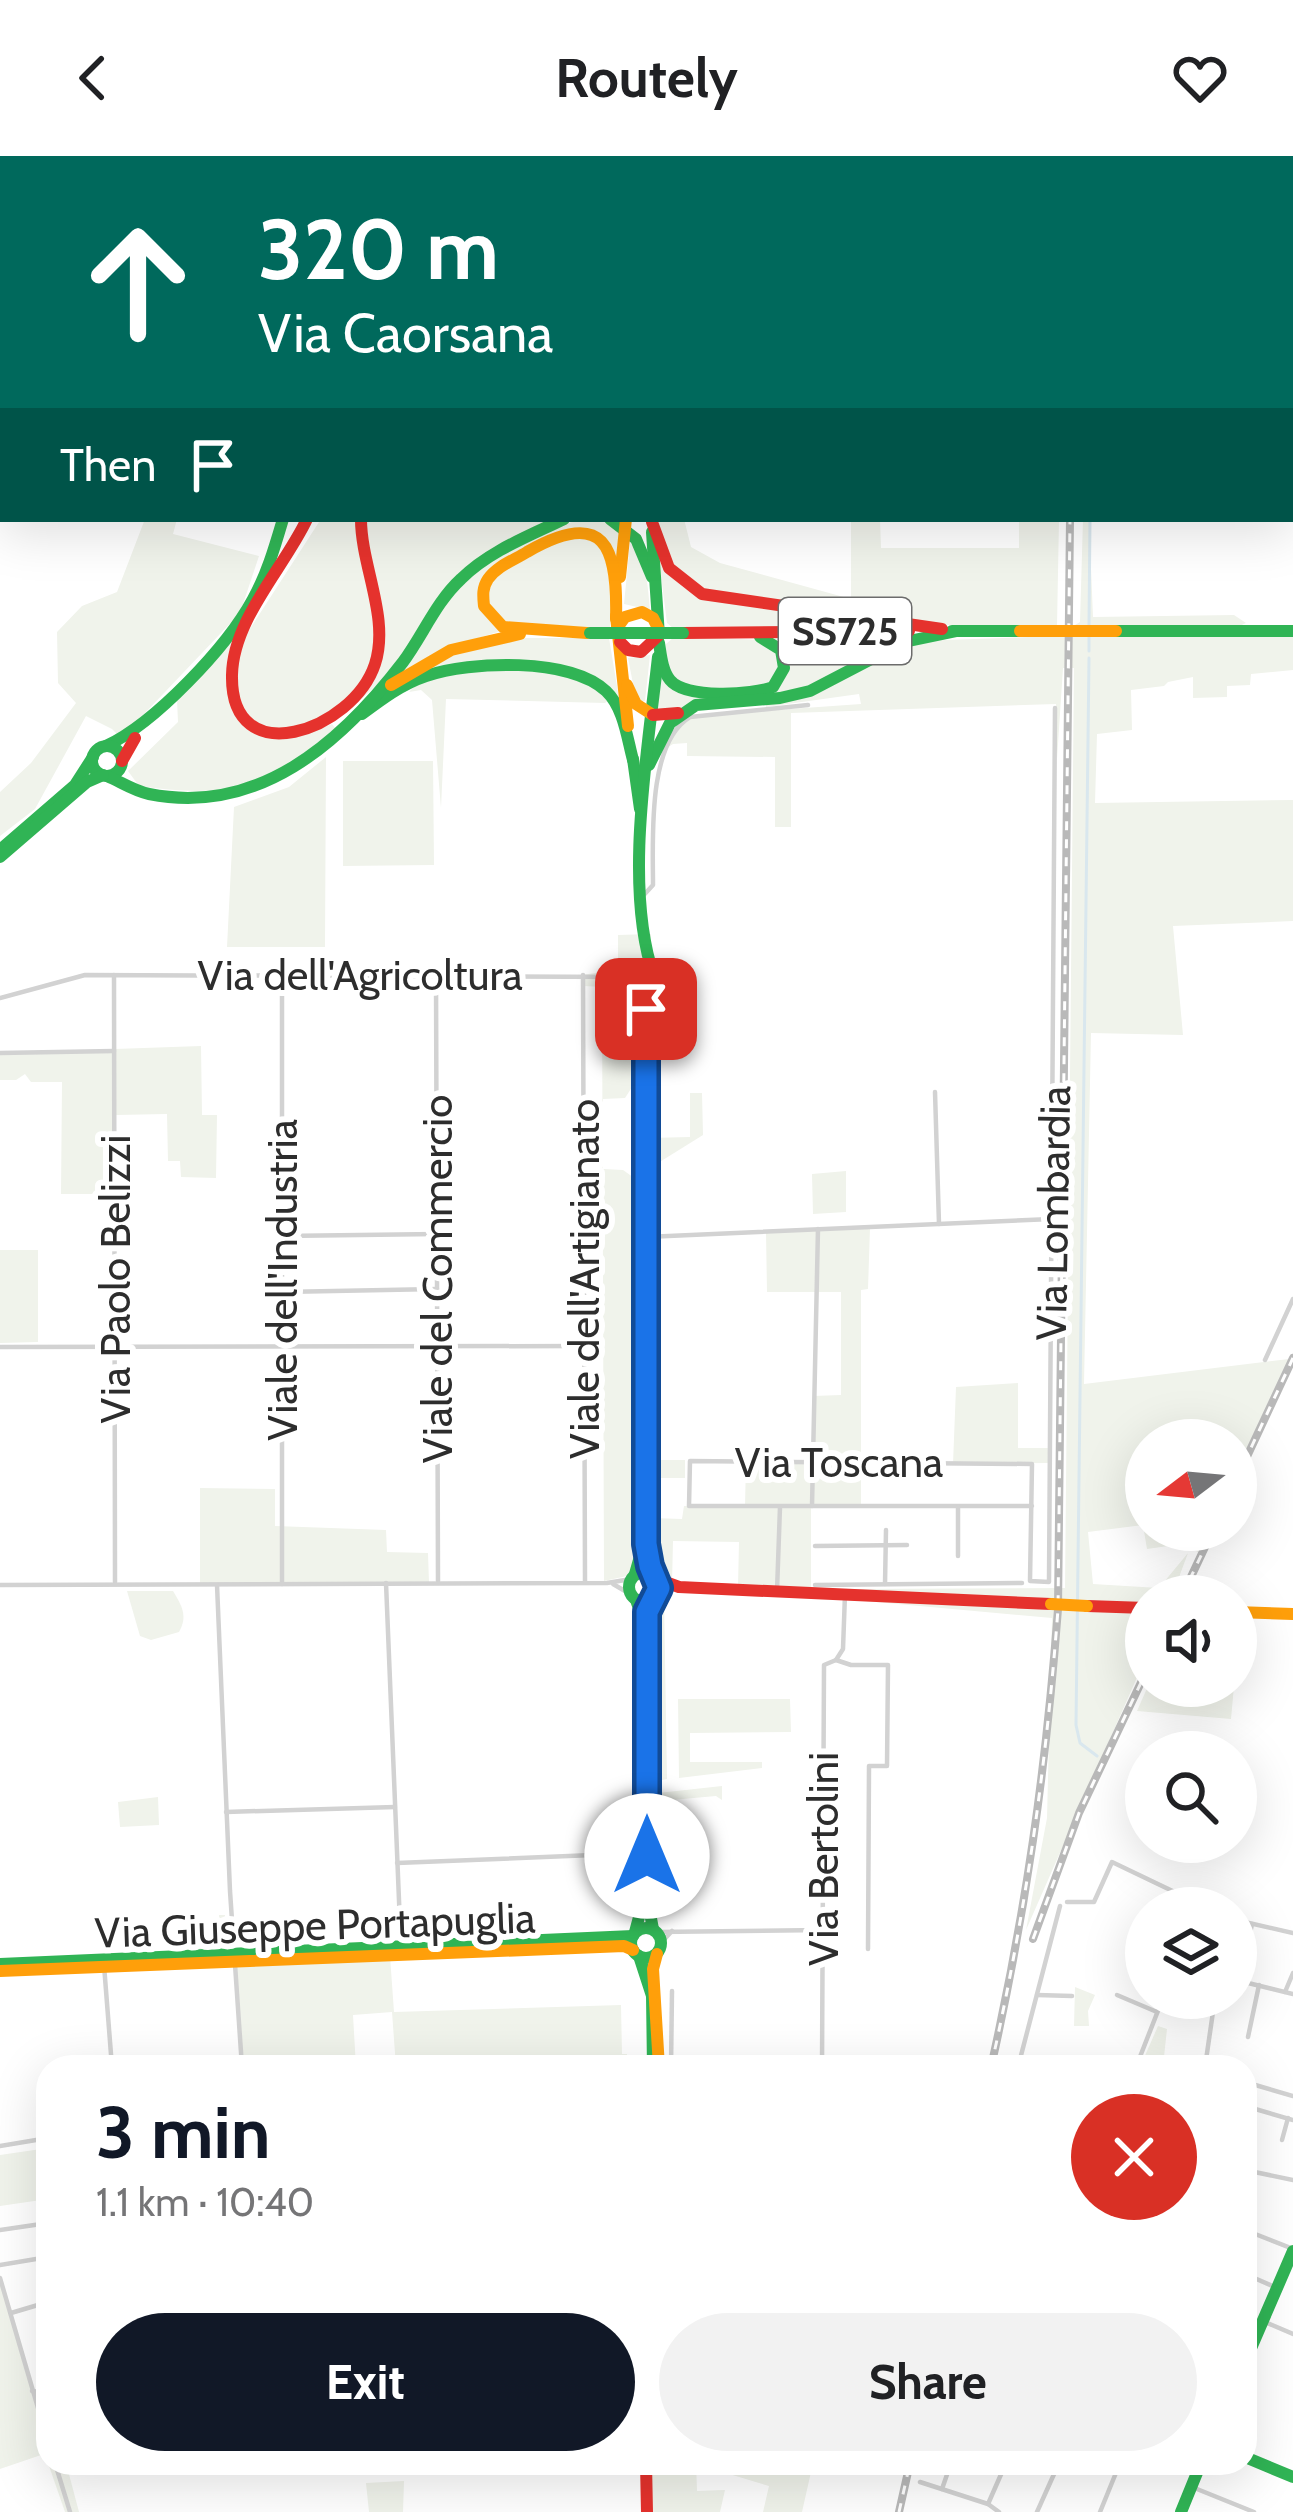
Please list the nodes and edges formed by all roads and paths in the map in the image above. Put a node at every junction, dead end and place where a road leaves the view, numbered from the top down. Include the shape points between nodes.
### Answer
1 (282, 522) edge
2 (306, 522) edge
3 (361, 522) edge
4 (558, 522) edge
5 (652, 522) edge
6 (653, 522) edge
7 (626, 524) edge
8 (267, 593) junction
9 (660, 614) junction
10 (616, 628) junction
11 (957, 631) junction
12 (733, 632) junction
13 (1289, 632) edge
14 (589, 633) junction
15 (659, 636) junction
16 (619, 655) junction
17 (808, 705) dead end
18 (1055, 707) dead end
19 (687, 709) junction
20 (652, 715) junction
21 (346, 726) junction
22 (106, 746) junction
23 (93, 757) junction
24 (634, 760) junction
25 (122, 762) junction
26 (649, 764) junction
27 (105, 776) junction
28 (137, 790) junction
29 (642, 840) junction
30 (0, 853) edge
31 (642, 897) junction
32 (642, 943) junction
33 (436, 974) junction
34 (114, 975) junction
35 (583, 975) junction
36 (282, 976) junction
37 (605, 976) junction
38 (632, 976) junction
39 (654, 976) junction
40 (0, 998) edge
41 (637, 1001) junction
42 (114, 1051) junction
43 (0, 1053) edge
44 (935, 1092) dead end
45 (1052, 1219) junction
46 (939, 1224) junction
47 (818, 1229) junction
48 (437, 1234) junction
49 (282, 1236) junction
50 (646, 1237) junction
51 (437, 1289) junction
52 (282, 1292) junction
53 (1293, 1299) edge
54 (115, 1346) junction
55 (437, 1346) junction
56 (584, 1346) junction
57 (0, 1347) edge
58 (282, 1347) junction
59 (1265, 1360) dead end
60 (812, 1462) junction
61 (1032, 1463) joint
62 (958, 1506) junction
63 (1032, 1506) junction
64 (780, 1507) junction
65 (812, 1507) junction
66 (886, 1530) dead end
67 (886, 1545) junction
68 (907, 1545) dead end
69 (815, 1546) dead end
70 (958, 1556) dead end
71 (115, 1583) junction
72 (386, 1583) junction
73 (438, 1583) junction
74 (585, 1583) junction
75 (607, 1583) junction
76 (1022, 1583) dead end
77 (282, 1584) junction
78 (0, 1585) edge
79 (217, 1585) junction
80 (815, 1585) dead end
81 (885, 1585) junction
82 (655, 1586) junction
83 (633, 1587) junction
84 (777, 1591) junction
85 (845, 1594) junction
86 (1125, 1607) edge
87 (1257, 1613) edge
88 (1293, 1615) edge
89 (836, 1660) junction
90 (395, 1808) junction
91 (226, 1813) junction
92 (642, 1853) junction
93 (397, 1863) junction
94 (1164, 1887) edge
95 (1067, 1901) dead end
96 (1060, 1906) dead end
97 (1257, 1925) edge
98 (823, 1930) junction
99 (672, 1931) junction
100 (1293, 1933) edge
101 (657, 1939) junction
102 (635, 1944) junction
103 (868, 1949) dead end
104 (401, 1952) junction
105 (233, 1958) junction
106 (104, 1963) junction
107 (0, 1967) edge
108 (1293, 1973) edge
109 (1258, 1985) joint
110 (672, 1991) dead end
111 (1289, 1993) edge
112 (1037, 1995) junction
113 (1072, 1996) dead end
114 (1117, 1996) dead end
115 (1125, 1999) edge
116 (1154, 2019) edge
117 (1212, 2019) edge
118 (1248, 2037) dead end
119 (111, 2055) edge
120 (241, 2055) edge
121 (655, 2055) edge
122 (656, 2055) edge
123 (671, 2055) edge
124 (822, 2055) edge
125 (1021, 2055) edge
126 (1141, 2055) edge
127 (1207, 2055) edge
128 (1257, 2086) edge
129 (1293, 2096) edge
130 (1257, 2109) edge
131 (1290, 2119) edge
132 (36, 2140) edge
133 (1282, 2140) dead end
134 (0, 2146) edge
135 (1257, 2172) edge
136 (1293, 2180) edge
137 (36, 2225) edge
138 (0, 2230) edge
139 (1257, 2235) edge
140 (1293, 2250) edge
141 (36, 2259) edge
142 (0, 2265) edge
143 (0, 2278) edge
144 (1257, 2279) edge
145 (1277, 2288) junction
146 (36, 2306) edge
147 (11, 2313) junction
148 (1257, 2321) edge
149 (1262, 2322) junction
150 (1257, 2334) edge
151 (1293, 2334) edge
152 (32, 2392) junction
153 (36, 2392) edge
154 (36, 2404) edge
155 (1257, 2462) edge
156 (59, 2475) edge
157 (646, 2475) edge
158 (947, 2475) edge
159 (1001, 2475) edge
160 (1054, 2475) edge
161 (1115, 2475) edge
162 (1195, 2475) edge
163 (1202, 2475) edge
164 (1293, 2477) edge
165 (920, 2482) dead end
166 (942, 2489) junction
167 (988, 2504) junction
168 (70, 2512) edge
169 (647, 2512) edge
170 (999, 2512) edge
171 (1037, 2512) edge
172 (1100, 2512) edge
173 (1181, 2512) edge
174 (1254, 2512) edge

1 - 22 main road via 242,617 133,733
2 - 8 main road
3 - 8 main road via 379,620 376,660 357,698 312,730 266,731 235,700 237,649
4 - 21 main road via 464,576
5 - 9 main road
6 - 11 main road via 669,568 701,594
7 - 9 main road via 647,558
7 - 10 main road
8 - 25 main road via 132,741
9 - 15 main road
10 - 14 main road via 612,558 586,533 552,537 485,585 484,607 503,627
10 - 15 main road via 637,652
10 - 15 main road via 642,612
10 - 16 main road
11 - 12 main road, SS725
11 - 13 main road, SS725, bridge
11 - 19 main road via 904,642 810,691
12 - 14 main road, SS725, bridge
12 - 15 main road via 781,650 783,673 773,687 684,692 666,676
14 - 21 main road, SS725 via 484,639 430,660
15 - 20 main road
16 - 20 main road via 632,700
16 - 24 main road
17 - 31 street via 679,724 663,752 653,885
18 - 45 street, Via Lombardia
19 - 20 main road
19 - 26 main road via 665,729
20 - 26 main road
21 - 24 main road via 391,693 443,670 572,672 609,695
21 - 28 main road via 302,767 254,790 209,797
22 - 23 main road
22 - 25 main road
23 - 27 main road
23 - 30 main road via 75,785
24 - 29 main road
25 - 27 main road
25 - 28 main road
26 - 29 main road
27 - 28 main road
27 - 30 main road
29 - 31 main road
31 - 32 main road
32 - 38 main road
32 - 39 main road
33 - 35 street, Via dell'Agricoltura
33 - 36 street, Via dell'Agricoltura
33 - 48 street, Viale del Commercio
34 - 36 street, Via dell'Agricoltura
34 - 40 street, Via dell'Agricoltura
34 - 42 street, Via Paolo Belizzi
35 - 37 street, Via dell'Agricoltura
35 - 56 street, Viale dell'Artigianato
36 - 49 street, Viale dell'Industria
37 - 38 street, Via dell'Agricoltura
37 - 41 street
38 - 39 main road
38 - 41 main road
39 - 41 main road via 659,990
41 - 50 main road via 645,1019
41 - 83 main road via 641,1552
42 - 43 street
42 - 54 street, Via Paolo Belizzi
44 - 46 street
45 - 46 street
45 - 63 street, Via Lombardia via 1049,1582 1030,1581
46 - 47 street
47 - 50 street
47 - 60 street
48 - 49 street
48 - 51 street, Viale del Commercio
49 - 52 street, Viale dell'Industria
50 - 82 main road via 646,1544
51 - 52 street
51 - 55 street, Viale del Commercio
52 - 58 street, Viale dell'Industria
53 - 59 street
54 - 57 street
54 - 58 street
54 - 71 street, Via Paolo Belizzi
55 - 56 street
55 - 58 street
55 - 73 street, Viale del Commercio
56 - 74 street, Viale dell'Artigianato
58 - 77 street, Viale dell'Industria
60 - 61 street, Via Toscana
60 - 64 street, Via Toscana via 690,1461 689,1506
60 - 65 street
61 - 63 street, Via Lombardia
62 - 63 street
62 - 65 street
62 - 70 street
64 - 65 street
64 - 84 street
66 - 67 street
67 - 68 street
67 - 69 street
67 - 81 street
71 - 78 street
71 - 79 street
72 - 73 street
72 - 77 street
72 - 90 street
73 - 74 street
74 - 75 street
75 - 83 street
75 - 83 street
76 - 81 street
77 - 79 street
79 - 91 street
80 - 81 street
82 - 83 main road
82 - 83 main road
82 - 84 main road
82 - 101 main road via 647,1612 647,1898
83 - 92 main road via 642,1617
84 - 85 main road
85 - 86 main road, bridge
85 - 89 street
87 - 88 main road
89 - 98 street, Via Bertolini via 824,1665
89 - 103 street via 888,1665 887,1766 869,1766
90 - 91 street
90 - 93 street
91 - 105 street
92 - 93 street
92 - 102 main road
93 - 104 street
94 - 95 street via 1112,1862 1094,1901
96 - 112 street
97 - 100 street
98 - 99 street
98 - 124 street, Via Bertolini
99 - 101 street
99 - 101 street
101 - 102 main road
101 - 102 main road via 648,1958
101 - 122 main road
102 - 104 main road, Via Giuseppe Portapuglia
102 - 121 main road via 647,1973
104 - 105 main road, Via Giuseppe Portapuglia
105 - 106 main road, Via Giuseppe Portapuglia
105 - 120 street
106 - 107 main road, Via Giuseppe Portapuglia
106 - 119 street
108 - 111 street
109 - 111 street
109 - 118 street
110 - 123 street
112 - 113 street
112 - 125 street
114 - 115 street
116 - 126 street
117 - 127 street
128 - 129 street
130 - 131 street
131 - 133 street
132 - 134 street
135 - 136 street
137 - 138 street
139 - 140 street
140 - 145 main road
141 - 142 street
143 - 147 street
144 - 145 street
145 - 149 main road
146 - 147 street
147 - 152 street
148 - 149 street
149 - 150 main road
149 - 151 street
152 - 153 street
152 - 154 street
155 - 164 main road
156 - 168 street
157 - 169 main road
158 - 166 street
159 - 167 street
160 - 171 street
161 - 172 street
162 - 173 main road
163 - 174 street
165 - 166 street
166 - 167 street
167 - 170 street

